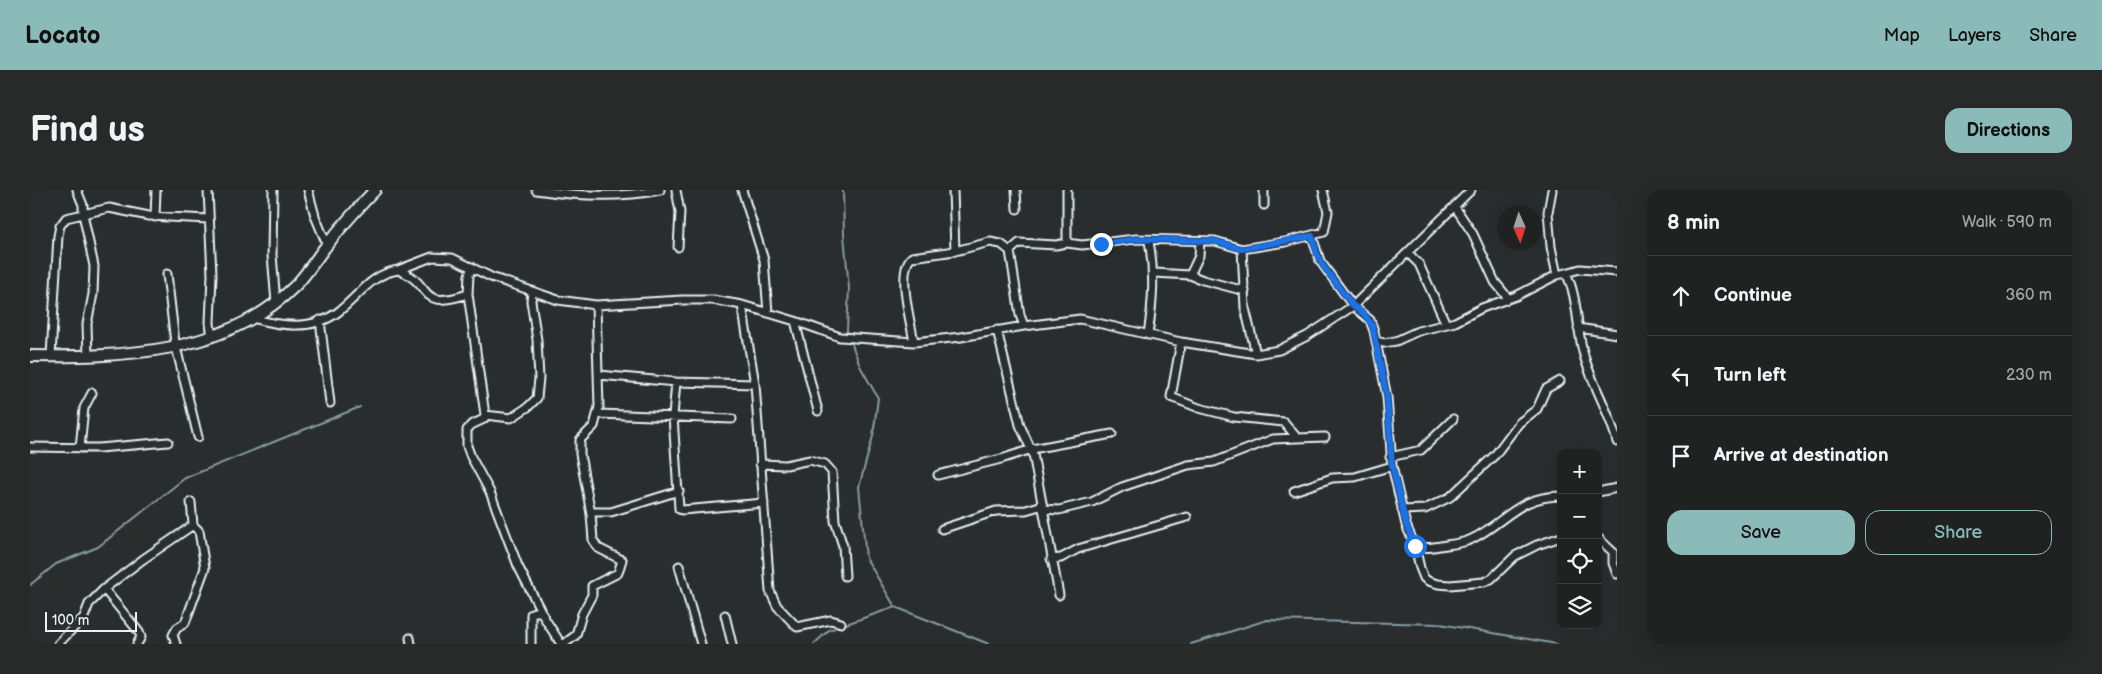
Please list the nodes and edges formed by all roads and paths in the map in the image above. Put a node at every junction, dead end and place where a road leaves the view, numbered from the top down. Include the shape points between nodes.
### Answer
1 (77, 190) edge
2 (156, 190) edge
3 (208, 190) edge
4 (273, 190) edge
5 (308, 190) edge
6 (375, 190) edge
7 (536, 190) edge
8 (660, 190) edge
9 (676, 190) edge
10 (742, 190) edge
11 (953, 190) edge
12 (1016, 190) edge
13 (1067, 190) edge
14 (1264, 190) edge
15 (1323, 190) edge
16 (1471, 190) edge
17 (1552, 190) edge
18 (611, 192) edge
19 (1264, 205) dead end
20 (1455, 207) junction
21 (1017, 209) dead end
22 (83, 214) junction
23 (155, 216) junction
24 (208, 219) junction
25 (1312, 236) junction
26 (1149, 241) junction
27 (1200, 241) junction
28 (1067, 243) junction
29 (327, 245) junction
30 (678, 247) dead end
31 (1242, 249) junction
32 (955, 251) junction
33 (1010, 251) junction
34 (1408, 253) junction
35 (472, 267) junction
36 (398, 270) junction
37 (1617, 272) edge
38 (1154, 273) junction
39 (1566, 273) junction
40 (167, 274) dead end
41 (1190, 275) junction
42 (1557, 275) junction
43 (1244, 291) junction
44 (532, 292) junction
45 (468, 294) junction
46 (1508, 298) junction
47 (276, 304) junction
48 (596, 305) junction
49 (742, 305) junction
50 (1353, 306) junction
51 (768, 313) junction
52 (252, 318) junction
53 (320, 320) junction
54 (795, 321) junction
55 (1446, 324) junction
56 (1024, 326) junction
57 (1578, 328) junction
58 (996, 330) junction
59 (1617, 334) edge
60 (1148, 335) junction
61 (212, 337) junction
62 (1376, 341) junction
63 (914, 342) junction
64 (1181, 342) junction
65 (176, 346) junction
66 (1256, 354) junction
67 (30, 356) edge
68 (51, 356) junction
69 (88, 356) junction
70 (599, 375) junction
71 (1560, 381) dead end
72 (676, 382) junction
73 (755, 384) junction
74 (92, 393) dead end
75 (330, 403) dead end
76 (818, 412) dead end
77 (598, 414) junction
78 (485, 415) junction
79 (673, 416) junction
80 (732, 419) dead end
81 (1454, 419) dead end
82 (1112, 434) dead end
83 (1325, 436) dead end
84 (198, 438) dead end
85 (1297, 438) junction
86 (168, 442) dead end
87 (1617, 442) edge
88 (30, 447) edge
89 (80, 448) junction
90 (1032, 449) junction
91 (1390, 457) junction
92 (760, 464) junction
93 (1392, 466) junction
94 (938, 475) dead end
95 (1617, 488) edge
96 (679, 491) junction
97 (1602, 491) edge
98 (1294, 492) dead end
99 (1557, 496) edge
100 (191, 502) dead end
101 (764, 503) junction
102 (1043, 507) junction
103 (1402, 510) junction
104 (591, 512) junction
105 (1187, 517) dead end
106 (194, 525) junction
107 (942, 530) dead end
108 (1557, 538) edge
109 (1599, 539) edge
110 (1415, 546) junction
111 (1052, 559) junction
112 (679, 566) dead end
113 (1617, 574) edge
114 (845, 576) dead end
115 (104, 589) junction
116 (1059, 595) dead end
117 (541, 612) junction
118 (724, 615) dead end
119 (841, 623) dead end
120 (58, 644) edge
121 (136, 644) edge
122 (176, 644) edge
123 (531, 644) edge
124 (562, 644) edge
125 (701, 644) edge
126 (732, 644) edge

1 - 22 street
2 - 23 street
3 - 24 street
4 - 47 street via 272,255
5 - 29 street
6 - 29 street
7 - 18 street via 579,195
8 - 18 street
9 - 30 street via 680,212
10 - 51 street via 764,260
11 - 32 street
12 - 21 street
13 - 28 street
14 - 19 street
15 - 25 street via 1328,221 1324,232
16 - 20 street
17 - 42 street via 1549,219
20 - 34 street
20 - 46 street via 1473,234 1495,282
22 - 23 street via 109,208
22 - 68 street via 66,218 60,226
22 - 69 street via 94,266 87,324
23 - 24 street
24 - 61 street
25 - 31 street
25 - 50 street via 1320,261
26 - 27 street
26 - 28 street
26 - 38 street
27 - 31 street via 1215,241
27 - 41 street via 1199,256
28 - 33 street via 1056,246 1019,244
29 - 47 street via 296,285
31 - 43 street
32 - 33 street via 996,242
32 - 63 street via 912,257 906,266 904,280
33 - 56 street
34 - 50 street
34 - 55 street via 1418,264
35 - 36 street via 452,258 432,257
35 - 44 street
35 - 45 street
36 - 45 street via 409,275 430,298 451,300
36 - 53 street via 374,280 338,312
37 - 39 street via 1580,269
38 - 41 street
38 - 60 street
39 - 42 street
39 - 57 street via 1573,293
40 - 65 street
41 - 43 street
42 - 46 street
43 - 66 street
44 - 48 street via 558,300
44 - 78 street via 539,378 537,398 511,418
45 - 78 street
46 - 55 street
47 - 52 street
48 - 49 street via 712,300
48 - 70 street
49 - 51 street
49 - 73 street
50 - 62 street via 1370,320
50 - 66 street via 1279,350
51 - 54 street
52 - 53 street via 280,326
52 - 61 street
53 - 75 street
54 - 63 street via 840,337
54 - 76 street
55 - 62 street via 1418,331 1396,342
56 - 58 street
56 - 60 street via 1080,319
57 - 59 street
57 - 87 street via 1585,361
58 - 63 street
58 - 90 street via 1020,425
60 - 64 street
61 - 65 street
62 - 91 street via 1387,397
64 - 66 street
64 - 85 street via 1171,398 1234,417 1284,422
65 - 69 street
65 - 84 street
67 - 68 street
68 - 69 street
70 - 72 street
70 - 77 street
71 - 103 street via 1546,389 1537,409 1519,423 1495,455 1450,497 1425,509
72 - 73 street
72 - 79 street
73 - 92 street
74 - 89 street via 84,408
77 - 79 street
77 - 104 street via 594,426 579,443
78 - 117 street via 467,430 467,446
79 - 80 street
79 - 96 street
81 - 91 street via 1421,450
82 - 90 street
83 - 85 street
85 - 102 street via 1273,439 1214,462 1188,465 1122,487 1092,502 1060,510
86 - 89 street
88 - 89 street
90 - 94 street
90 - 102 street
91 - 93 street
92 - 101 street
92 - 114 street via 786,465 810,460 825,464 832,472 835,520 843,546
93 - 98 street via 1355,477 1332,478
93 - 103 street
95 - 97 street
96 - 101 street via 677,504 682,510
96 - 104 street via 611,512
99 - 110 street via 1547,495 1529,501 1482,534 1463,542 1429,548
100 - 106 street
101 - 119 street via 770,591 777,606 796,626 831,620
102 - 107 street via 985,513
102 - 111 street
103 - 110 street
104 - 124 street via 592,535 598,548 614,554 622,560 622,565 618,573 592,586 592,595 576,635
105 - 111 street
106 - 115 street
106 - 122 street via 200,531 204,568 185,623 173,635
108 - 110 street via 1515,556 1488,581 1450,586 1424,578
109 - 113 street via 1613,552
111 - 116 street
112 - 125 street
115 - 120 street via 89,604 84,617
115 - 121 street via 139,632 141,637
117 - 123 street via 531,614
117 - 124 street
118 - 126 street

